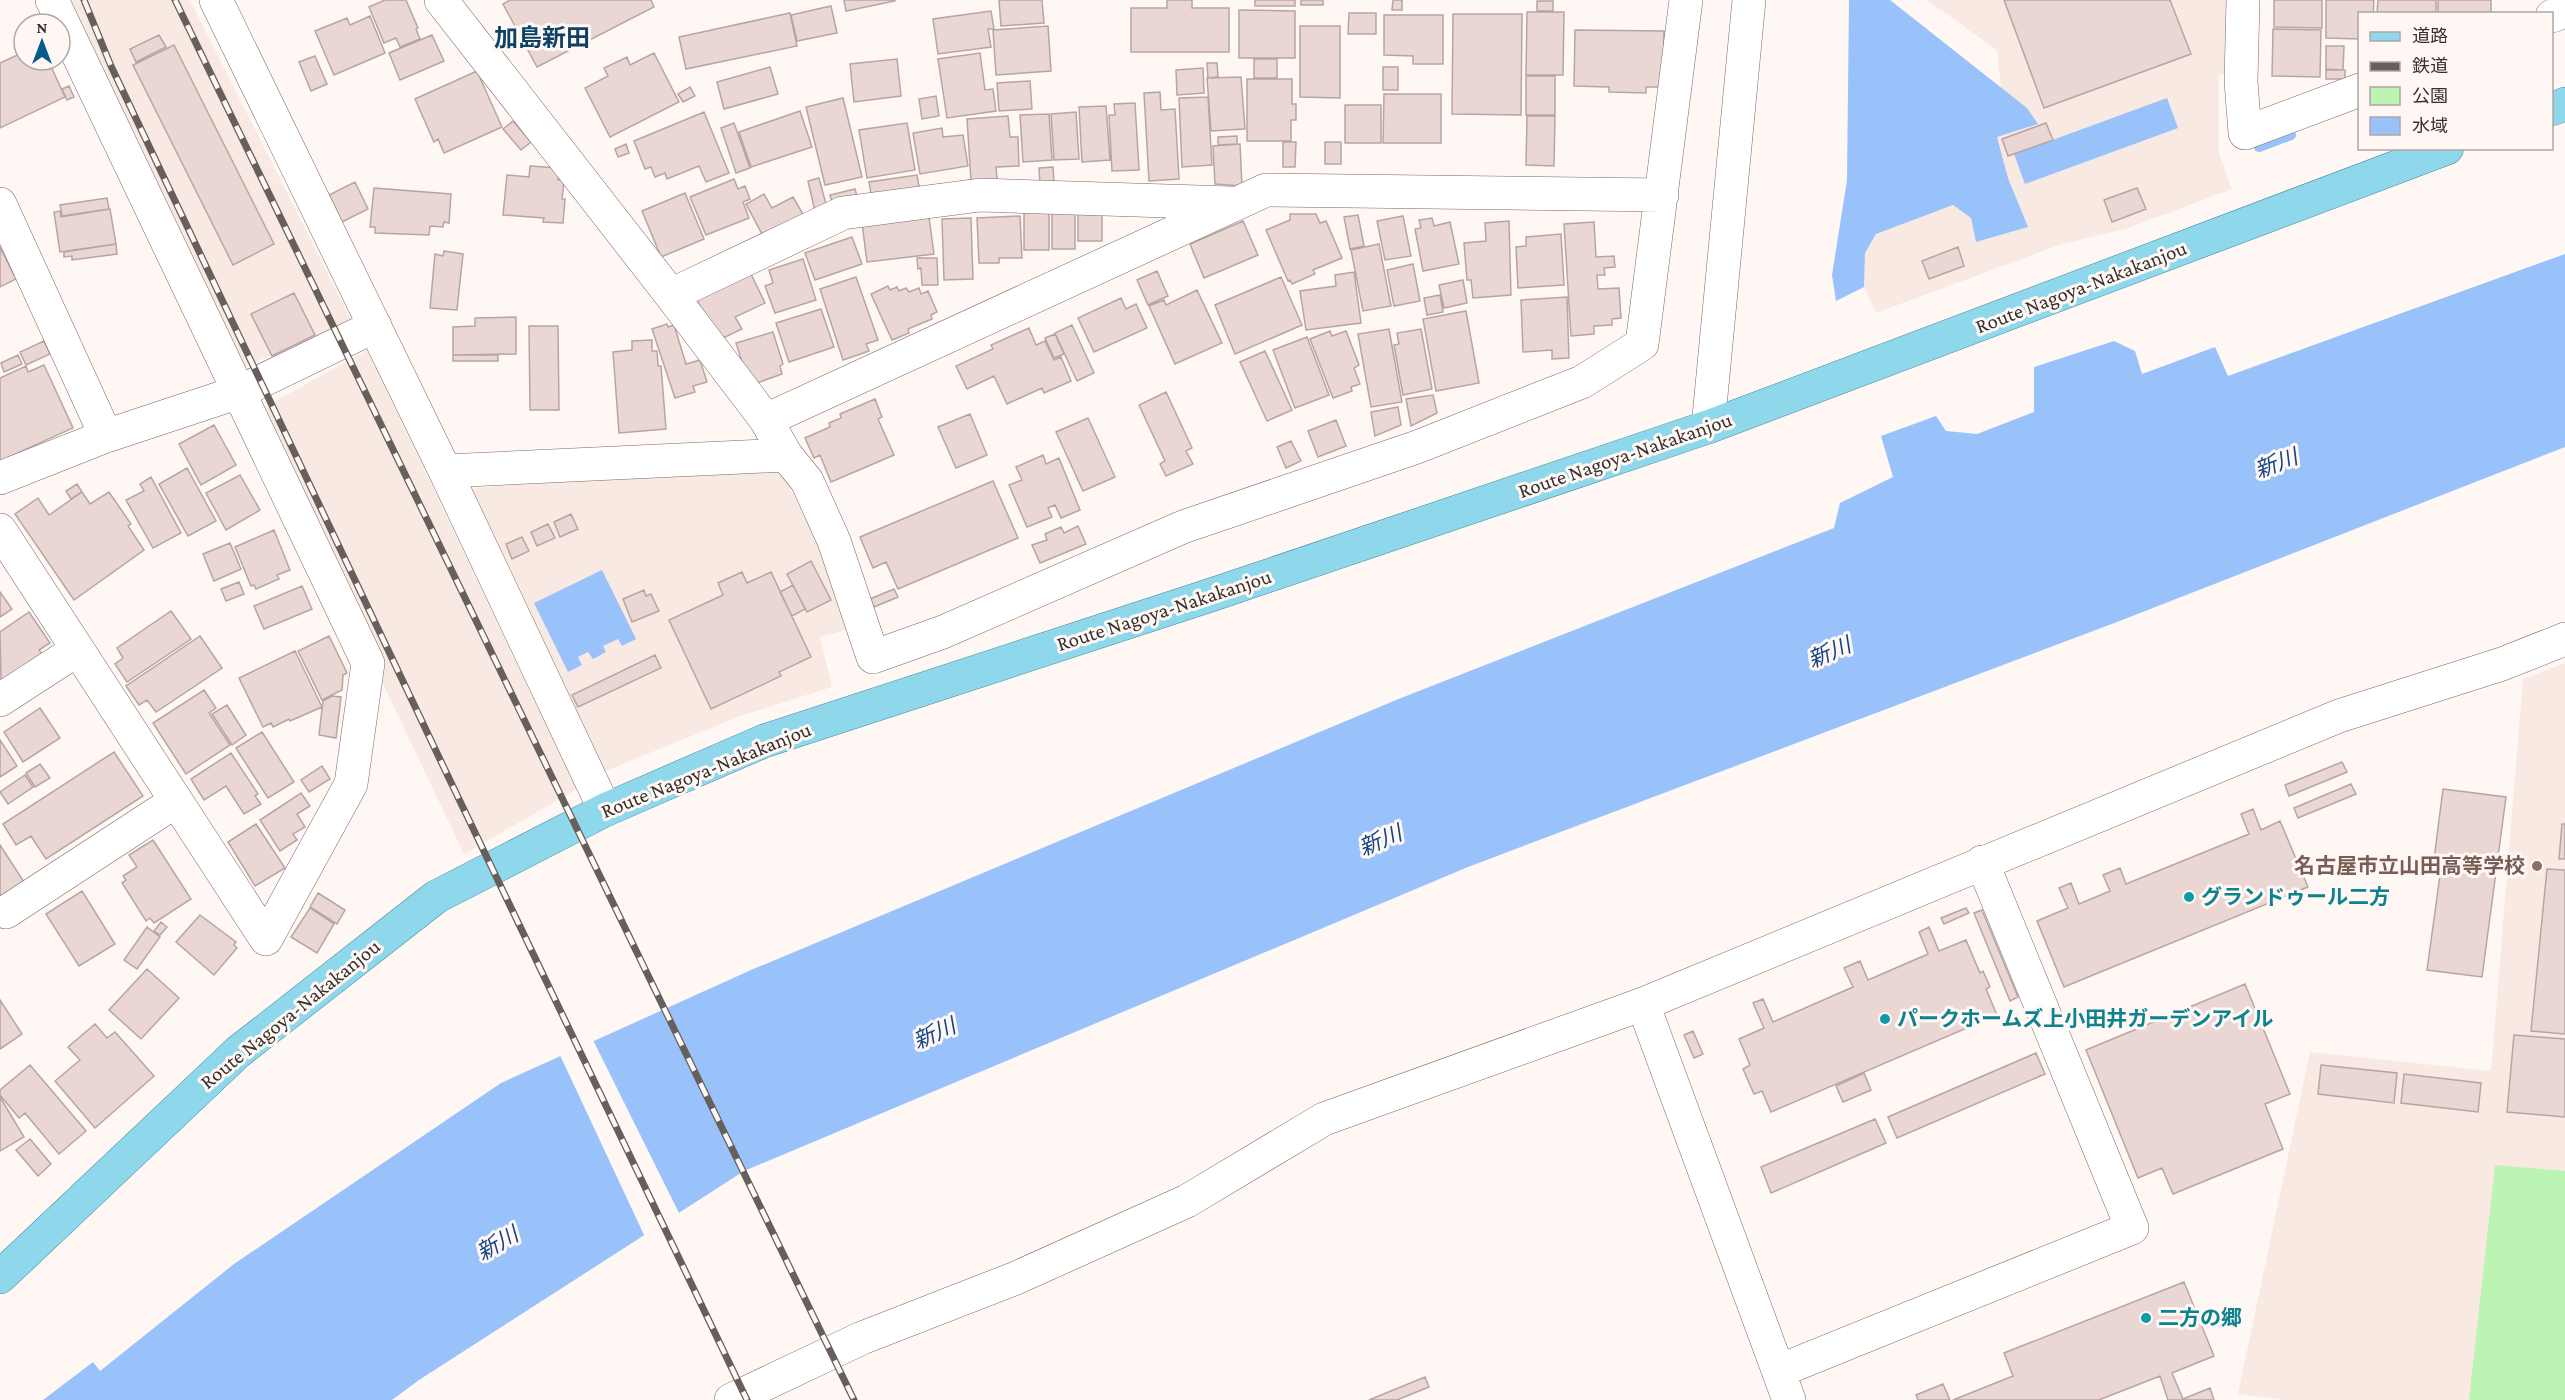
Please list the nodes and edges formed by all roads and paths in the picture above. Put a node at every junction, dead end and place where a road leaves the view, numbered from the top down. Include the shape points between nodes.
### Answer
1 (52, 0) edge
2 (441, 0) edge
3 (1686, 0) edge
4 (1749, 0) edge
5 (2243, 0) edge
6 (224, 2) edge
7 (2358, 91) edge
8 (2442, 150) edge
9 (1662, 195) junction
10 (1237, 203) junction
11 (0, 204) edge
12 (671, 295) junction
13 (375, 326) junction
14 (238, 392) junction
15 (766, 420) junction
16 (1708, 427) junction
17 (106, 436) junction
18 (786, 455) junction
19 (445, 471) junction
20 (0, 478) edge
21 (0, 530) edge
22 (2565, 639) edge
23 (77, 650) junction
24 (0, 700) edge
25 (176, 801) junction
26 (604, 810) junction
27 (1982, 862) junction
28 (6, 912) dead end
29 (1643, 1004) junction
30 (0, 1277) edge
31 (1784, 1385) edge
32 (731, 1400) edge

1 - 14 street
2 - 12 street
3 - 9 street
4 - 16 street
5 - 7 street via 2241,81 2245,133
6 - 13 street
8 - 16 main road, Route Nagoya-Nakakanjou
9 - 10 street via 1266,190
9 - 18 street via 1642,344 1582,382 1417,447 1183,527 943,632 873,657 834,541 807,481
10 - 12 street via 980,195 843,213
10 - 15 street
11 - 17 street
12 - 15 street
13 - 14 street
13 - 19 street
14 - 17 street
14 - 25 street via 368,663 351,784 266,939
15 - 18 street
16 - 26 main road, Route Nagoya-Nakakanjou via 764,741
17 - 20 street
18 - 19 street
19 - 26 street
21 - 23 street
22 - 27 street via 2502,664 2339,716
23 - 24 street
23 - 25 street
25 - 28 street
26 - 30 main road, Route Nagoya-Nakakanjou via 436,897 238,1052
27 - 29 street
27 - 31 street via 2132,1228
29 - 31 street
29 - 32 street via 1324,1119 1187,1201 1016,1278 862,1338

